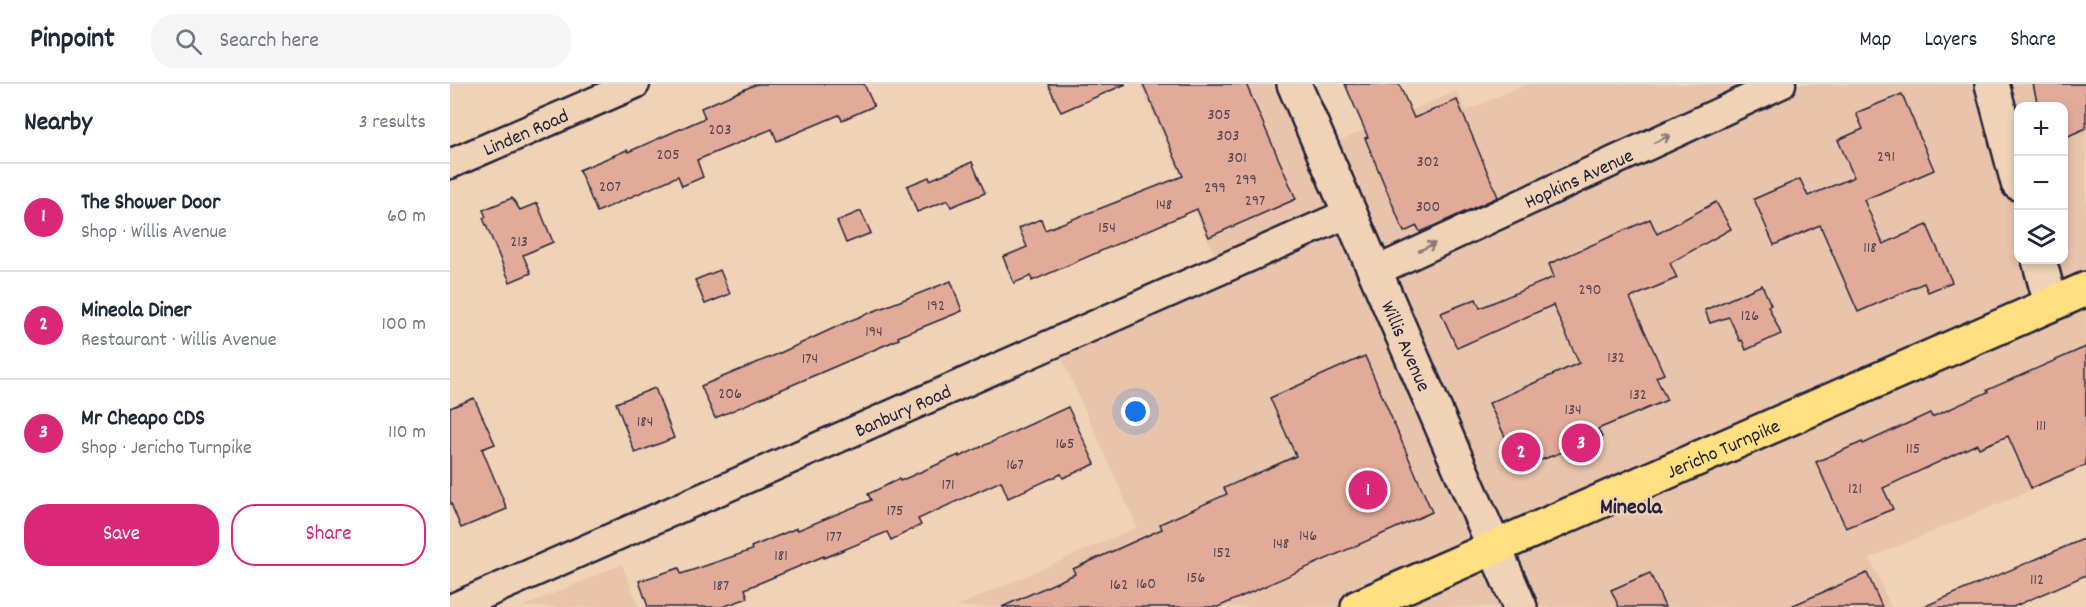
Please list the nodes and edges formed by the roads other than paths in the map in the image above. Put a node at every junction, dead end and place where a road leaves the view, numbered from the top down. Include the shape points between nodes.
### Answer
1 (635, 84) edge
2 (1294, 84) edge
3 (1781, 84) edge
4 (1992, 84) edge
5 (450, 164) edge
6 (2014, 165) edge
7 (1349, 213) junction
8 (2040, 264) edge
9 (1374, 272) junction
10 (2086, 289) edge
11 (2051, 304) junction
12 (1493, 547) junction
13 (456, 607) edge
14 (1358, 607) edge
15 (1520, 607) edge

1 - 5 street, Linden Road
2 - 7 main road, Willis Avenue
9 -> 3 street, Hopkins Avenue
4 - 6 main road
7 - 9 main road, Willis Avenue
7 - 13 street, Banbury Road
8 - 11 main road
9 - 12 main road, Willis Avenue
10 - 11 main road, Jericho Turnpike
11 - 12 main road, Jericho Turnpike
12 - 14 main road, Jericho Turnpike
12 - 15 main road, Willis Avenue

